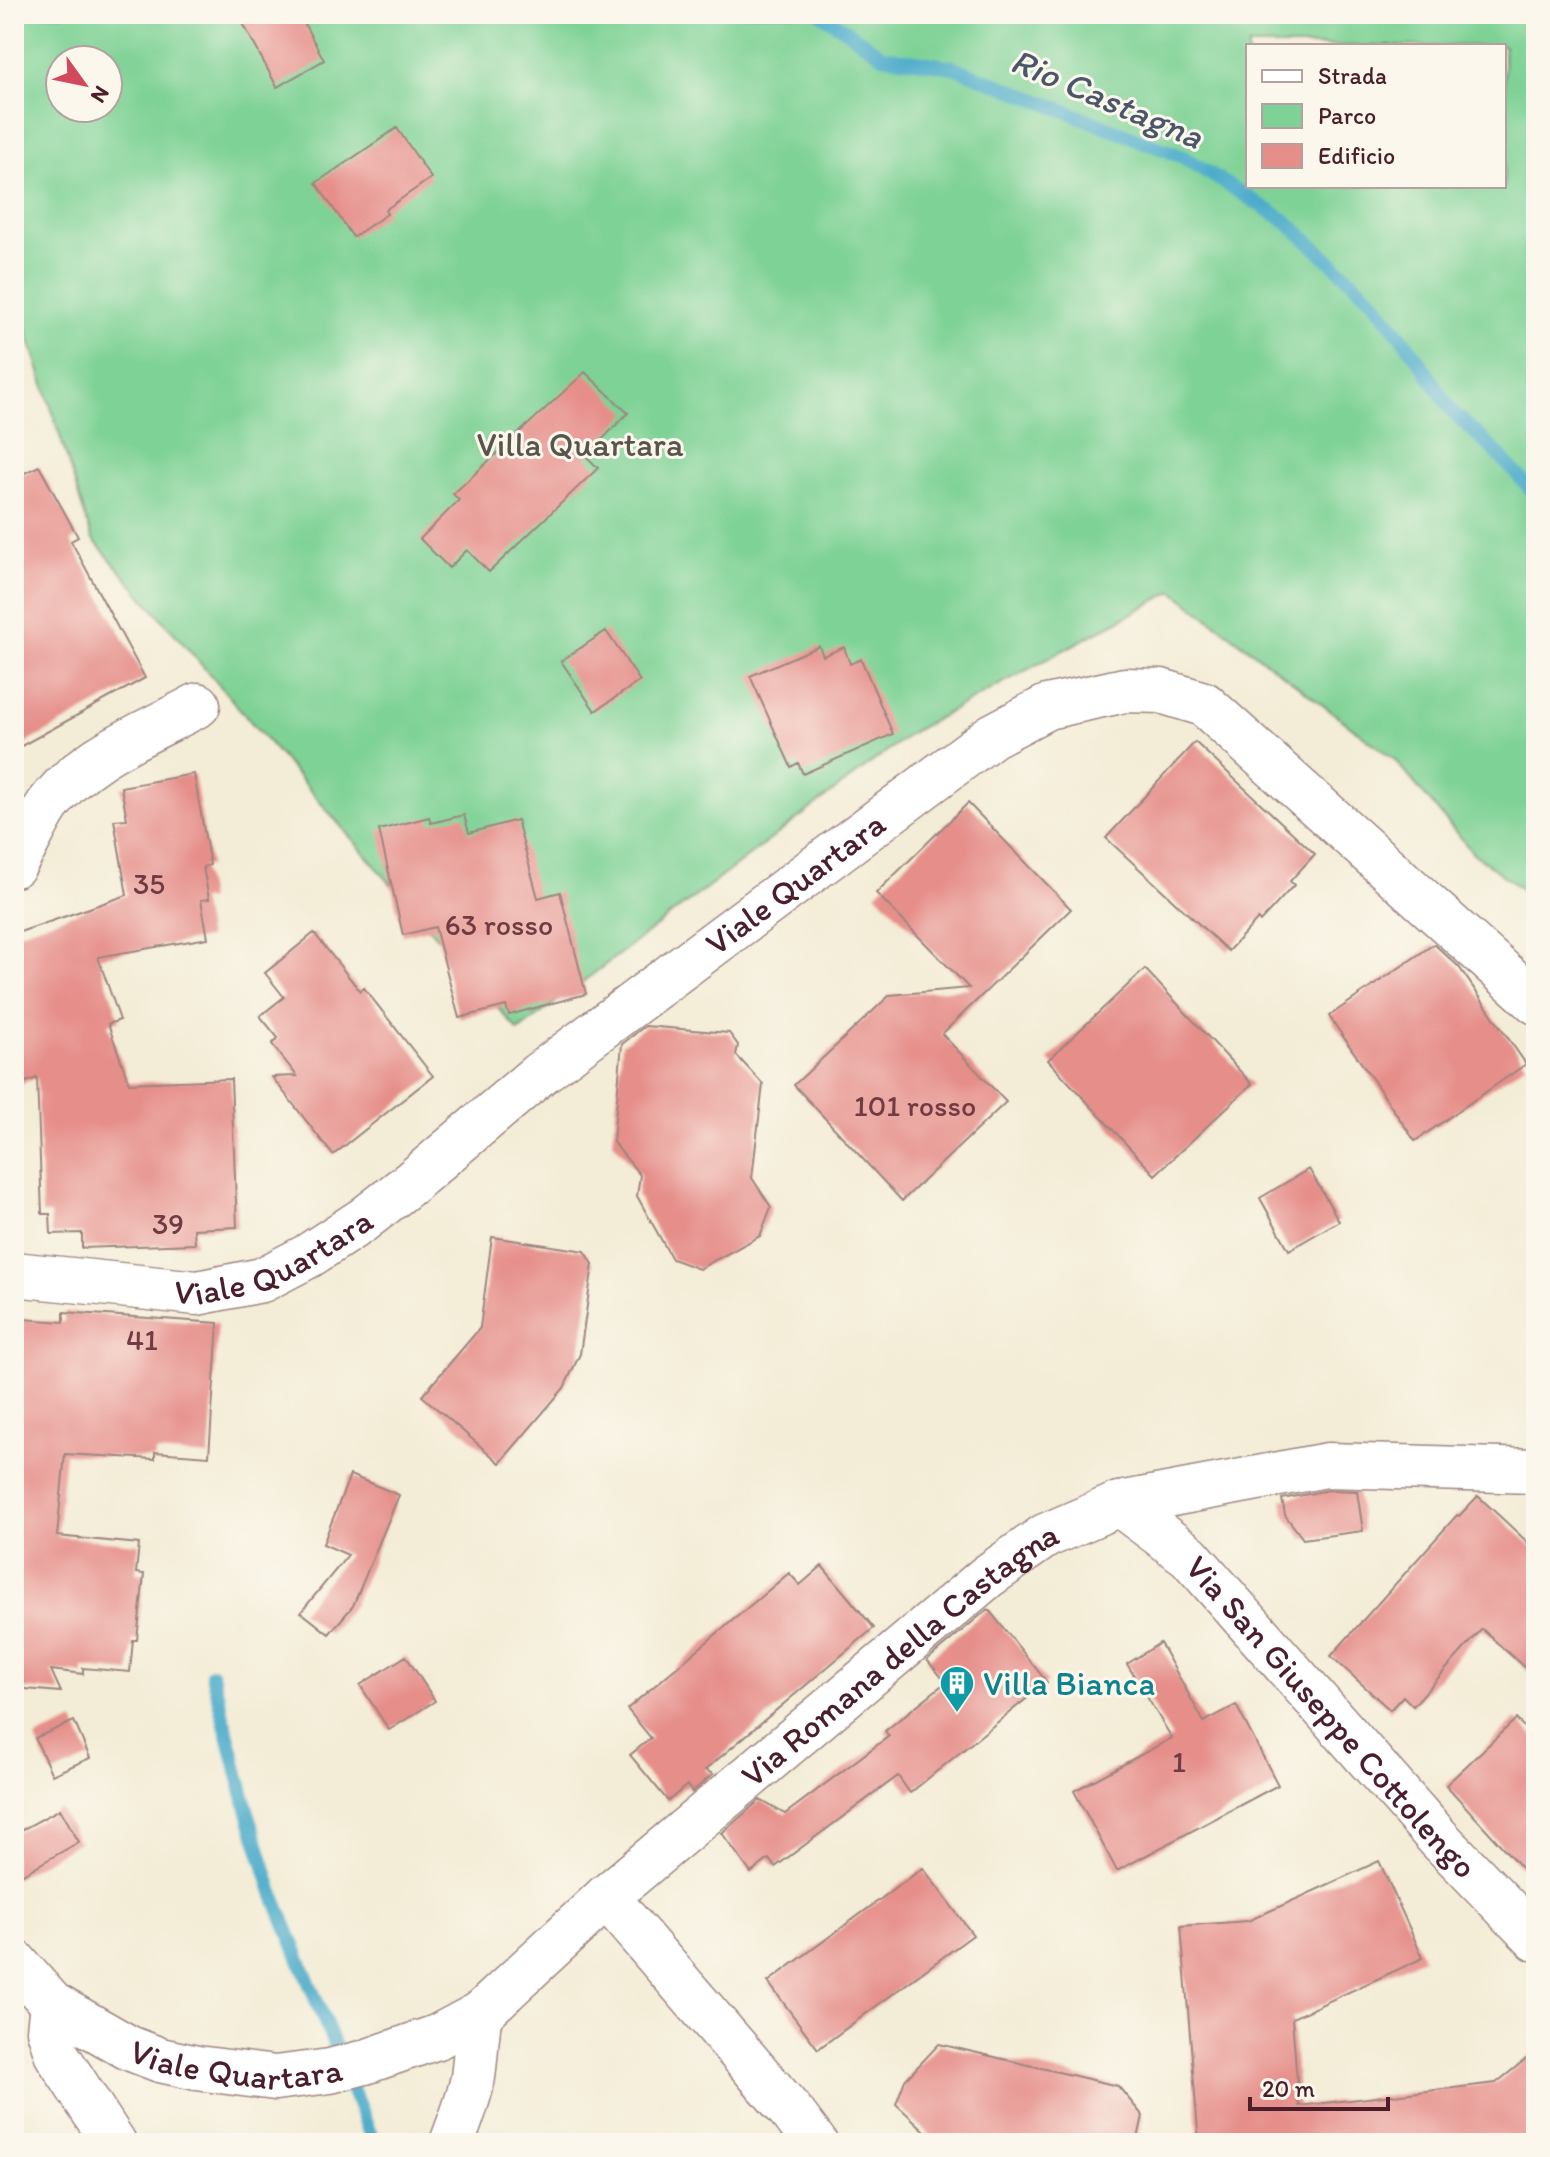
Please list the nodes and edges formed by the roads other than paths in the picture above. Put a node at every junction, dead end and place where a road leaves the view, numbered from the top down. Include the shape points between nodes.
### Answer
1 (198, 705) dead end
2 (14, 865) edge
3 (1536, 1002) edge
4 (14, 1274) edge
5 (1533, 1475) edge
6 (1119, 1504) junction
7 (606, 1897) junction
8 (1536, 1939) edge
9 (14, 1961) edge
10 (52, 2004) junction
11 (480, 2014) junction
12 (114, 2143) edge
13 (452, 2143) edge
14 (815, 2143) edge

1 - 2 street via 82,769 48,805
3 - 4 street, Viale Quartara via 1204,704 1161,691 1125,690 1047,707 992,736 538,1075 363,1220 262,1280 197,1293
5 - 6 street, Via Romana della Castagna via 1327,1465
6 - 7 street, Via Romana della Castagna via 1045,1536 988,1576
6 - 8 street, Via San Giuseppe Cottolengo via 1189,1556 1439,1839
7 - 11 street, Via Romana della Castagna
7 - 14 street
9 - 10 street, Viale Quartara
10 - 11 street, Viale Quartara via 160,2060 275,2078 347,2067 437,2037
10 - 12 street via 49,2030 57,2055
11 - 13 street via 473,2074

